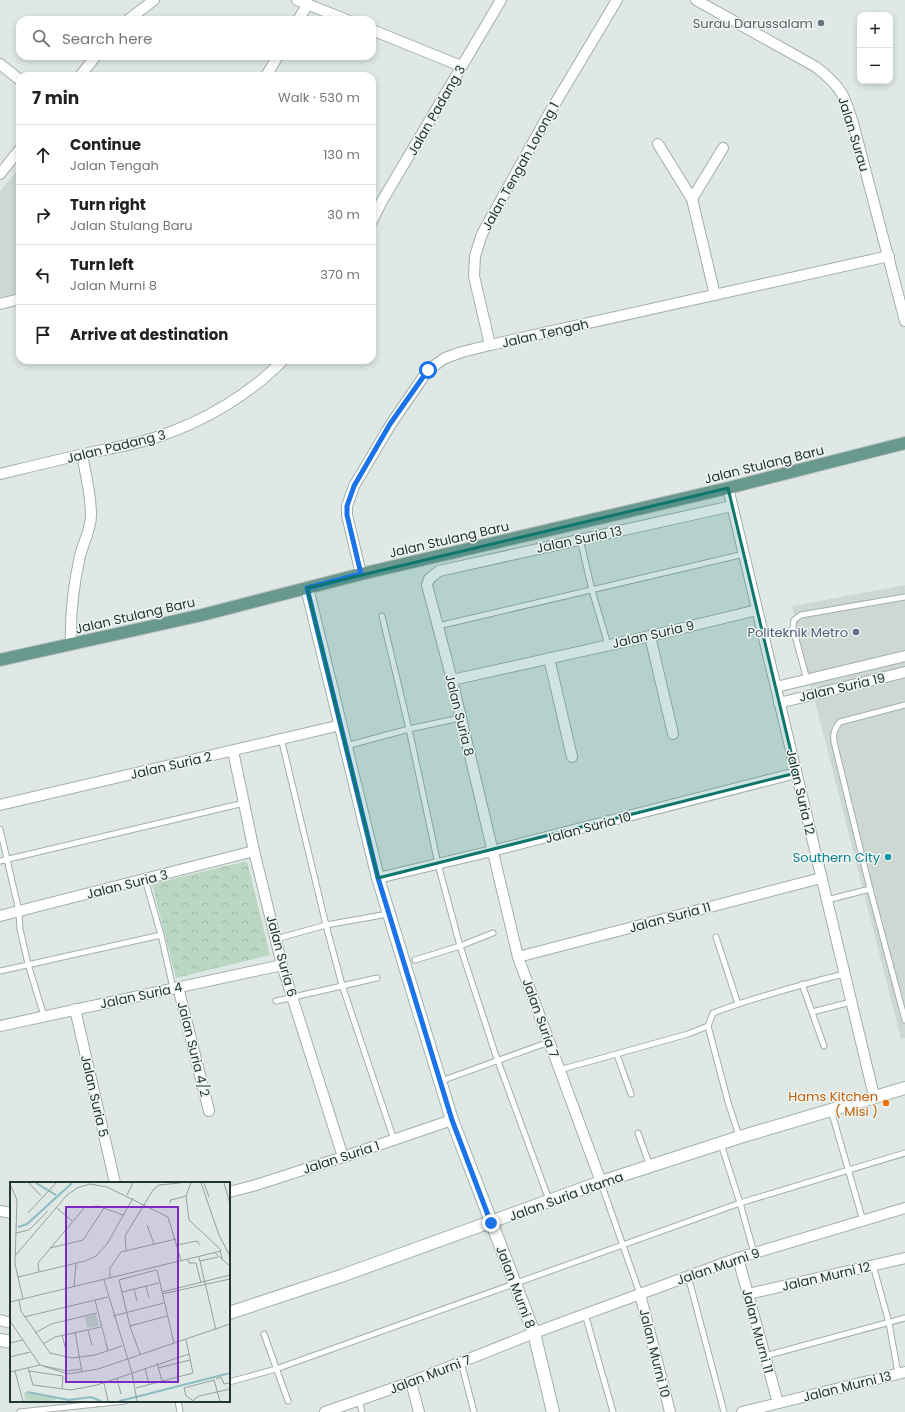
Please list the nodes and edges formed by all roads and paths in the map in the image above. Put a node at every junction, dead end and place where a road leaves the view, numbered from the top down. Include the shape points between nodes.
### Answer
1 (154, 0) edge
2 (297, 0) edge
3 (501, 0) edge
4 (617, 0) edge
5 (696, 0) edge
6 (308, 4) junction
7 (133, 16) edge
8 (300, 16) edge
9 (337, 16) edge
10 (376, 32) edge
11 (93, 60) edge
12 (276, 60) edge
13 (0, 64) edge
14 (462, 66) junction
15 (83, 72) edge
16 (268, 72) edge
17 (16, 77) edge
18 (658, 144) dead end
19 (723, 148) dead end
20 (16, 154) edge
21 (0, 174) edge
22 (692, 199) junction
23 (376, 213) edge
24 (889, 256) junction
25 (715, 295) junction
26 (16, 300) edge
27 (0, 304) edge
28 (903, 307) edge
29 (905, 321) edge
30 (490, 345) junction
31 (279, 364) edge
32 (905, 442) edge
33 (82, 455) junction
34 (0, 474) edge
35 (728, 488) junction
36 (732, 506) junction
37 (580, 539) junction
38 (744, 554) junction
39 (361, 574) junction
40 (429, 579) joint
41 (307, 588) junction
42 (592, 590) junction
43 (905, 597) edge
44 (757, 610) junction
45 (382, 616) dead end
46 (438, 626) junction
47 (650, 636) junction
48 (70, 644) junction
49 (608, 645) junction
50 (905, 656) edge
51 (549, 658) junction
52 (0, 660) edge
53 (905, 672) edge
54 (452, 680) junction
55 (807, 680) junction
56 (776, 687) junction
57 (780, 702) junction
58 (905, 705) edge
59 (460, 718) junction
60 (341, 725) junction
61 (409, 729) junction
62 (673, 734) dead end
63 (282, 738) junction
64 (346, 746) junction
65 (233, 751) junction
66 (572, 757) dead end
67 (796, 773) junction
68 (244, 803) junction
69 (0, 805) edge
70 (0, 829) edge
71 (254, 851) junction
72 (492, 851) junction
73 (7, 859) junction
74 (0, 861) edge
75 (438, 864) junction
76 (378, 878) junction
77 (821, 878) junction
78 (145, 879) junction
79 (870, 889) junction
80 (828, 900) junction
81 (19, 911) junction
82 (389, 914) junction
83 (0, 916) edge
84 (326, 926) junction
85 (493, 933) dead end
86 (161, 935) junction
87 (716, 937) dead end
88 (276, 939) junction
89 (460, 946) junction
90 (518, 958) junction
91 (415, 960) dead end
92 (28, 964) junction
93 (282, 964) junction
94 (0, 971) edge
95 (844, 974) junction
96 (376, 978) dead end
97 (802, 984) junction
98 (342, 985) junction
99 (176, 988) junction
100 (293, 997) junction
101 (276, 1001) dead end
102 (851, 1002) junction
103 (738, 1004) junction
104 (75, 1009) junction
105 (812, 1012) junction
106 (44, 1017) junction
107 (905, 1020) edge
108 (0, 1026) edge
109 (708, 1026) junction
110 (549, 1042) junction
111 (824, 1046) dead end
112 (617, 1055) junction
113 (497, 1060) junction
114 (559, 1070) junction
115 (440, 1081) junction
116 (905, 1088) edge
117 (631, 1094) dead end
118 (874, 1096) junction
119 (831, 1109) junction
120 (209, 1111) dead end
121 (452, 1120) junction
122 (638, 1133) dead end
123 (740, 1137) junction
124 (394, 1140) junction
125 (721, 1143) junction
126 (905, 1153) edge
127 (343, 1157) junction
128 (650, 1166) junction
129 (849, 1170) junction
130 (115, 1182) edge
131 (601, 1182) junction
132 (230, 1192) edge
133 (549, 1200) junction
134 (740, 1203) junction
135 (905, 1208) edge
136 (0, 1212) edge
137 (10, 1214) edge
138 (864, 1220) junction
139 (491, 1223) junction
140 (623, 1244) junction
141 (754, 1254) junction
142 (738, 1258) junction
143 (905, 1258) edge
144 (873, 1265) junction
145 (688, 1276) junction
146 (514, 1284) junction
147 (640, 1294) junction
148 (748, 1294) junction
149 (230, 1313) edge
150 (585, 1314) junction
151 (905, 1318) edge
152 (0, 1320) edge
153 (10, 1323) edge
154 (888, 1323) junction
155 (534, 1333) junction
156 (264, 1334) dead end
157 (0, 1340) edge
158 (10, 1342) edge
159 (765, 1356) junction
160 (461, 1362) junction
161 (276, 1370) junction
162 (902, 1373) edge
163 (230, 1382) edge
164 (411, 1382) junction
165 (358, 1400) junction
166 (288, 1401) dead end
167 (115, 1402) edge
168 (178, 1402) edge
169 (778, 1403) junction
170 (20, 1412) edge
171 (180, 1412) edge
172 (325, 1412) edge
173 (362, 1412) edge
174 (419, 1412) edge
175 (474, 1412) edge
176 (553, 1412) edge
177 (613, 1412) edge
178 (670, 1412) edge
179 (724, 1412) edge
180 (742, 1412) edge

1 - 7 street
2 - 6 street
3 - 14 street, Jalan Padang 3
4 - 30 street, Jalan Tengah Lorong 1 via 550,112 482,234 475,256 474,276
5 - 24 street, Jalan Surau via 816,67 839,88 848,105
6 - 8 street
6 - 9 street
10 - 14 street
11 - 15 street
12 - 16 street
13 - 17 street
14 - 23 street, Jalan Padang 3
18 - 22 street
19 - 22 street
20 - 21 street
22 - 25 street
24 - 25 street, Jalan Tengah
24 - 28 street, Jalan Surau
25 - 30 street, Jalan Tengah
26 - 27 street
28 - 29 street, Jalan Surau
30 - 39 street, Jalan Tengah via 445,358 428,370 390,424 354,486 347,506 347,515
31 - 33 street, Jalan Padang 3 via 247,392 182,428 159,437
32 - 35 main road, Jalan Stulang Baru
33 - 34 street, Jalan Padang 3
33 - 48 street via 90,495 91,516 75,578 70,616
35 - 36 street, Jalan Suria 12
35 - 39 main road, Jalan Stulang Baru
36 - 37 street, Jalan Suria 13
36 - 38 street, Jalan Suria 12
37 - 40 street, Jalan Suria 13 via 439,571
37 - 42 lane
38 - 42 lane
38 - 44 street, Jalan Suria 12
39 - 41 main road, Jalan Stulang Baru
40 - 46 street, Jalan Suria 8 via 428,591
41 - 48 main road, Jalan Stulang Baru via 202,615
41 - 60 street, Jalan Murni 8
42 - 46 lane
42 - 49 lane
43 - 55 lane via 797,617 793,628
44 - 47 street, Jalan Suria 9
44 - 56 street, Jalan Suria 12
45 - 61 lane
46 - 54 street, Jalan Suria 8
47 - 49 street, Jalan Suria 9
47 - 62 street
48 - 52 main road, Jalan Stulang Baru
49 - 51 street, Jalan Suria 9
50 - 55 street
51 - 54 street, Jalan Suria 9
51 - 66 street
53 - 57 street, Jalan Suria 19
54 - 59 street, Jalan Suria 8
55 - 56 street
56 - 57 street, Jalan Suria 12
57 - 67 street, Jalan Suria 12
58 - 79 lane via 840,722 833,735
59 - 61 lane
59 - 72 street, Jalan Suria 8
60 - 63 street, Jalan Suria 2
60 - 64 street, Jalan Murni 8
61 - 64 lane
61 - 75 lane
63 - 65 street, Jalan Suria 2
63 - 84 lane
64 - 76 street, Jalan Murni 8
65 - 68 street, Jalan Suria 6
65 - 69 street, Jalan Suria 2
67 - 72 street, Jalan Suria 10
67 - 77 street, Jalan Suria 12
68 - 71 street, Jalan Suria 6
68 - 73 lane
70 - 73 lane
71 - 78 street, Jalan Suria 3
71 - 88 street, Jalan Suria 6
72 - 75 street, Jalan Suria 10
72 - 90 street, Jalan Suria 7
73 - 74 lane
73 - 81 lane
75 - 76 street, Jalan Suria 10
75 - 89 lane
76 - 82 street, Jalan Murni 8
77 - 80 street, Jalan Suria 12
77 - 90 street, Jalan Suria 11
78 - 81 street, Jalan Suria 3
78 - 86 lane
79 - 80 lane
79 - 107 lane
80 - 95 street, Jalan Suria 12
81 - 83 street, Jalan Suria 3
81 - 92 lane via 20,929
82 - 84 lane
82 - 115 street, Jalan Murni 8
84 - 88 lane
84 - 98 lane
85 - 89 lane
86 - 92 lane
86 - 99 lane
87 - 103 lane
88 - 93 street, Jalan Suria 6
89 - 91 lane
89 - 113 lane
90 - 110 street, Jalan Suria 7
92 - 94 lane
92 - 106 lane
93 - 99 street, Jalan Suria 4
93 - 100 street, Jalan Suria 6
95 - 97 lane
95 - 102 street, Jalan Suria 12
96 - 98 lane
97 - 103 lane
97 - 105 lane
98 - 100 lane
98 - 124 lane
99 - 104 street, Jalan Suria 4
99 - 120 street, Jalan Suria 4/2
100 - 101 lane
100 - 127 street, Jalan Suria 6
102 - 105 lane
102 - 118 street, Jalan Suria 12
103 - 109 lane via 713,1013
104 - 106 street, Jalan Suria 4
104 - 130 street, Jalan Suria 5
105 - 111 lane
106 - 108 street, Jalan Suria 4
109 - 112 lane
109 - 123 lane
110 - 113 lane
110 - 114 street, Jalan Suria 7
112 - 114 lane
112 - 117 lane
113 - 115 lane
113 - 133 lane
114 - 131 street, Jalan Suria 7
115 - 121 street, Jalan Murni 8
116 - 118 street, Jalan Suria Utama
118 - 119 street, Jalan Suria Utama
119 - 123 street, Jalan Suria Utama
119 - 129 lane
121 - 124 street, Jalan Suria 1
121 - 139 street, Jalan Murni 8
122 - 128 lane
123 - 125 street, Jalan Suria Utama
124 - 127 street, Jalan Suria 1
125 - 128 street, Jalan Suria Utama
125 - 134 lane
126 - 129 lane
127 - 132 street, Jalan Suria 1
128 - 131 street, Jalan Suria Utama
129 - 134 lane
129 - 138 lane
131 - 133 street, Jalan Suria Utama
131 - 140 lane
133 - 139 street, Jalan Suria Utama
134 - 140 lane
134 - 141 lane
135 - 138 street, Jalan Murni 9
136 - 137 street
138 - 141 street, Jalan Murni 9
139 - 146 street, Jalan Murni 8
139 - 149 street, Jalan Suria Utama
140 - 146 lane
140 - 147 lane
141 - 142 street, Jalan Murni 9
142 - 145 street, Jalan Murni 9
142 - 148 street, Jalan Murni 11
143 - 144 street, Jalan Murni 12
144 - 148 street, Jalan Murni 12
144 - 154 lane
145 - 147 street, Jalan Murni 9
145 - 179 lane
146 - 155 street, Jalan Murni 8
146 - 161 lane
147 - 150 street, Jalan Murni 9
147 - 178 street, Jalan Murni 10
148 - 159 street, Jalan Murni 11
150 - 155 street, Jalan Murni 9
150 - 177 lane
151 - 154 lane
152 - 153 street
154 - 159 lane
154 - 162 lane
155 - 160 street, Jalan Murni 7
155 - 176 street, Jalan Murni 8
156 - 161 lane
157 - 158 street
159 - 169 street, Jalan Murni 11
160 - 164 street, Jalan Murni 7
160 - 175 lane
161 - 163 lane
161 - 166 lane
162 - 169 street, Jalan Murni 13
164 - 165 street, Jalan Murni 7
164 - 174 street
165 - 172 street, Jalan Murni 7
165 - 173 lane
167 - 170 lane
168 - 171 lane
169 - 180 street, Jalan Murni 13

